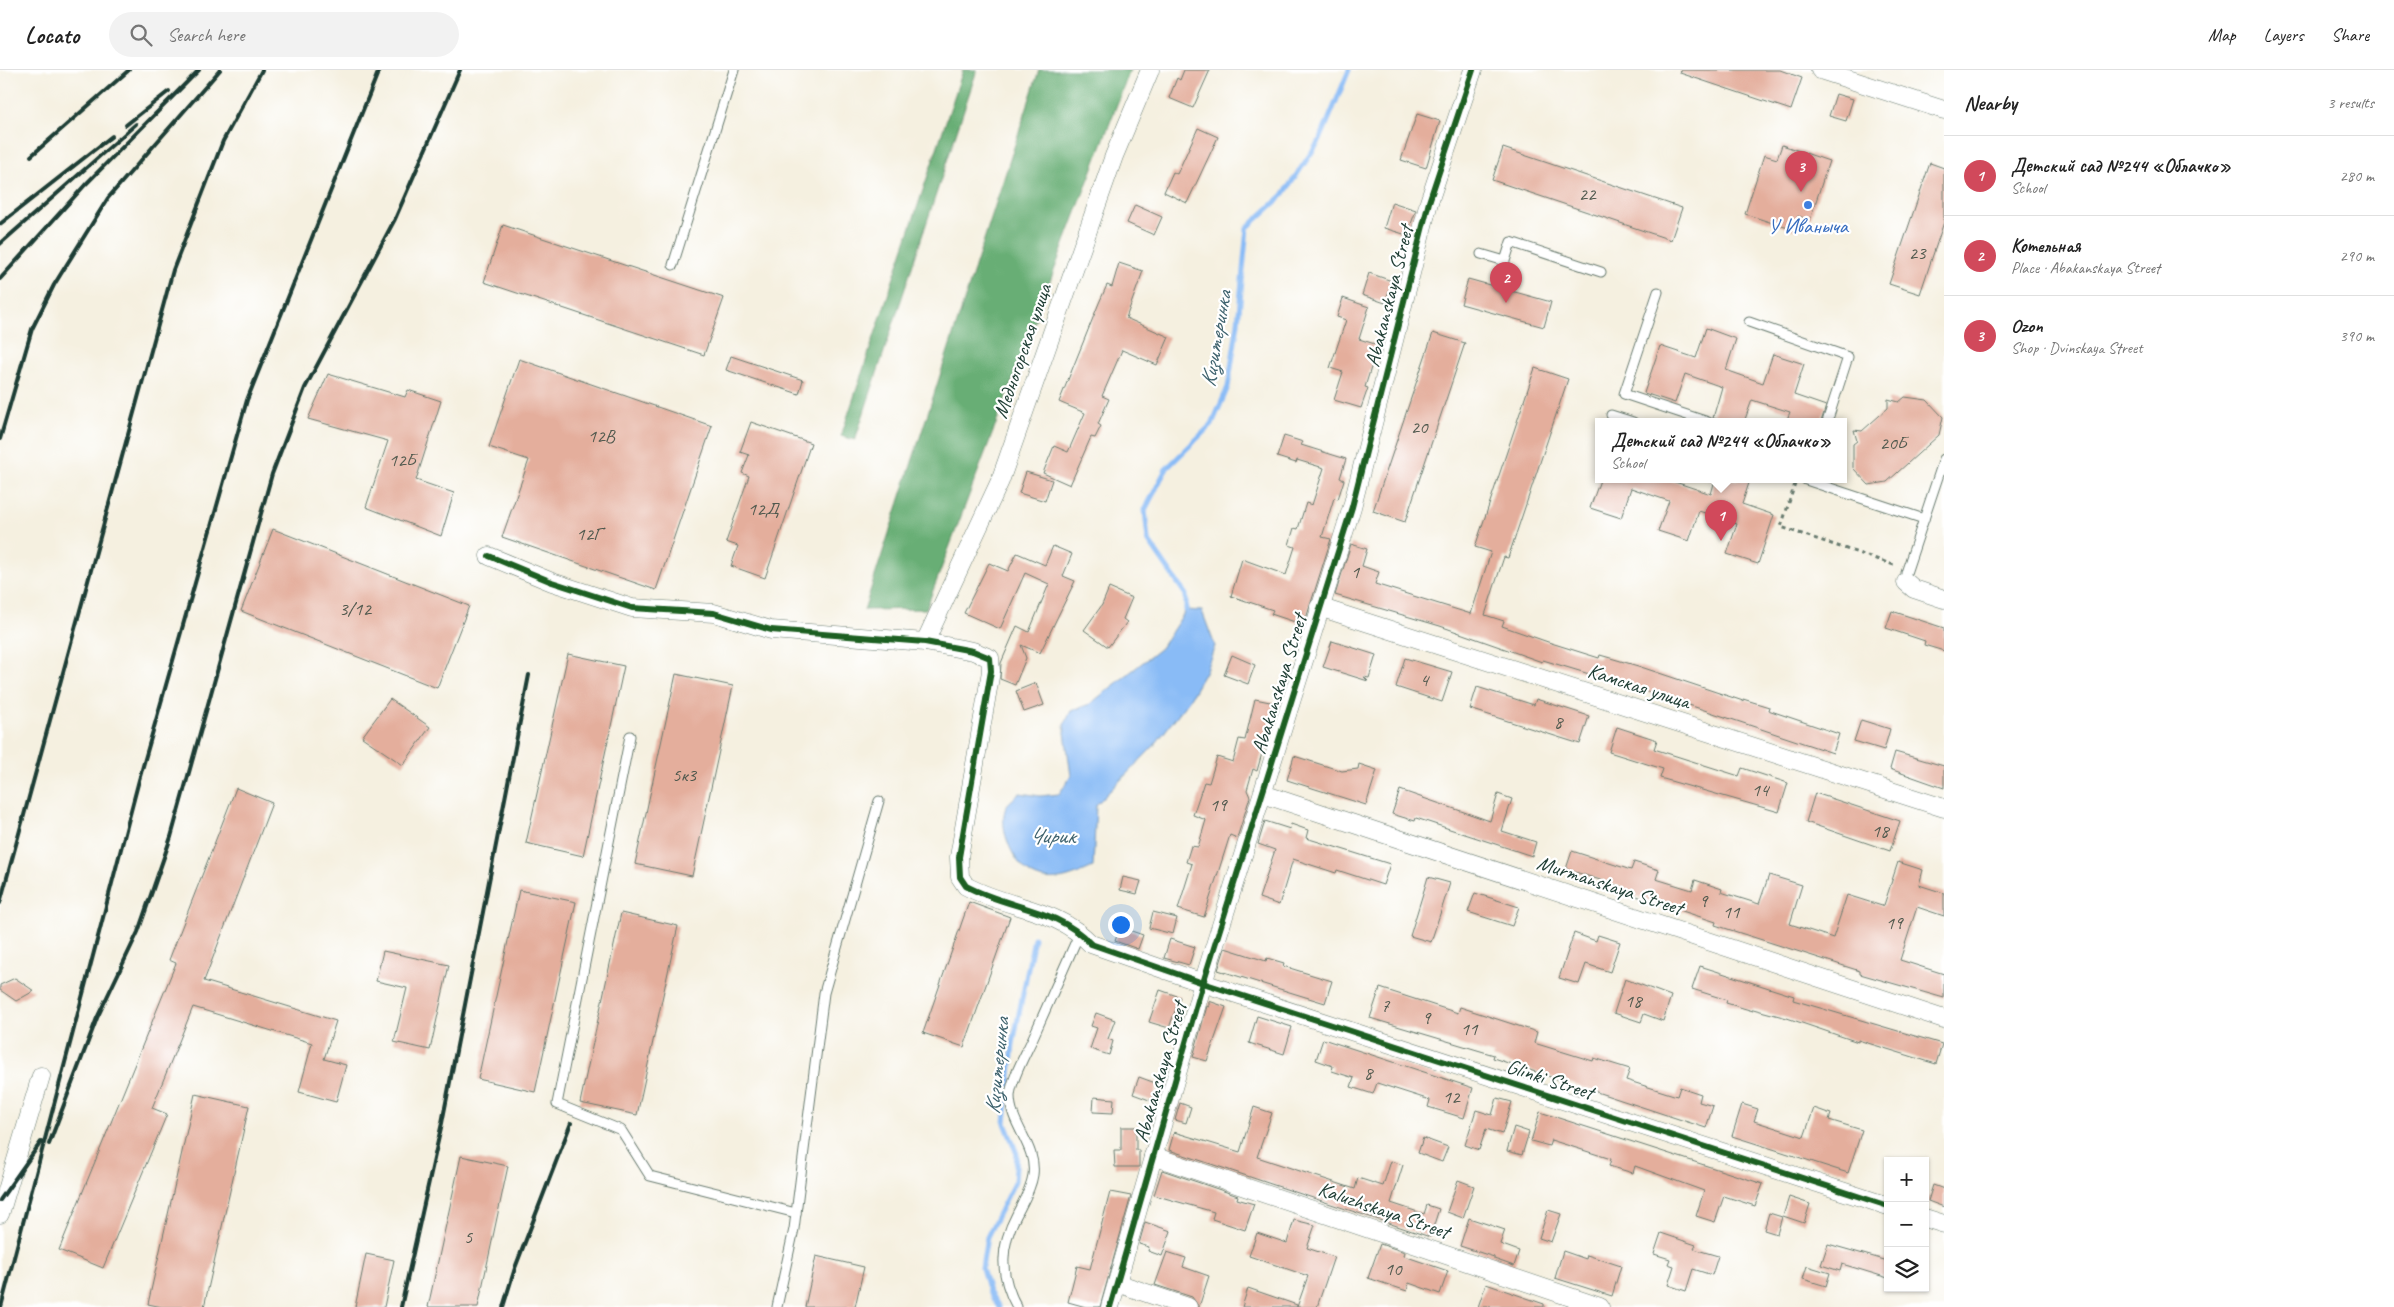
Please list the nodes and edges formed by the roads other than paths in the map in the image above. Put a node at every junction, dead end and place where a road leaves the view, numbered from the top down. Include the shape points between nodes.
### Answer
1 (734, 70) edge
2 (1150, 70) edge
3 (1474, 70) edge
4 (1820, 70) edge
5 (1944, 110) edge
6 (1481, 254) dead end
7 (673, 265) dead end
8 (1601, 272) dead end
9 (1658, 292) dead end
10 (1749, 322) dead end
11 (1611, 415) dead end
12 (1620, 418) edge
13 (1696, 418) edge
14 (1828, 418) edge
15 (1944, 459) edge
16 (1815, 483) edge
17 (1924, 519) junction
18 (489, 556) dead end
19 (1907, 576) joint
20 (1944, 599) edge
21 (1319, 607) junction
22 (925, 642) junction
23 (630, 736) dead end
24 (1263, 794) junction
25 (880, 801) dead end
26 (1944, 808) edge
27 (1080, 932) junction
28 (1202, 983) junction
29 (1944, 1019) edge
30 (41, 1076) dead end
31 (1153, 1156) junction
32 (1884, 1205) edge
33 (796, 1212) junction
34 (0, 1214) edge
35 (1929, 1219) edge
36 (1944, 1224) edge
37 (1117, 1284) junction
38 (777, 1307) edge
39 (1017, 1307) edge
40 (1110, 1307) edge
41 (1188, 1307) edge
42 (1600, 1307) edge

1 - 7 lane
2 - 22 street, Медногорская улица via 1114,156 1000,481
3 - 21 street, Abakanskaya Street via 1429,202 1352,507
4 - 5 street
6 - 8 lane via 1505,261 1511,242
9 - 13 lane via 1624,394
10 - 14 lane via 1848,357
11 - 12 lane
15 - 17 lane
16 - 17 lane
17 - 19 lane
18 - 22 street via 552,582 632,608 714,613 771,630
19 - 20 street via 1914,589
21 - 24 street, Abakanskaya Street
21 - 26 street, Камская улица
22 - 27 street, Glinki Street via 973,651 990,658 991,671 959,857 960,877 966,886 976,891 1057,918
23 - 33 lane via 557,1104 622,1130 650,1176
24 - 28 street, Abakanskaya Street
24 - 29 street, Murmanskaya Street
25 - 33 lane via 824,993
27 - 28 street, Glinki Street via 1091,944
27 - 39 lane via 1019,1068 1010,1096 1015,1117 1033,1157 1033,1176 1009,1229 1002,1263 1007,1288
28 - 31 street, Abakanskaya Street
28 - 32 street, Glinki Street
30 - 34 street
31 - 37 street, Abakanskaya Street
31 - 42 street, Kaluzhskaya Street
33 - 38 lane
35 - 36 street
37 - 40 street, Abakanskaya Street
37 - 41 street

